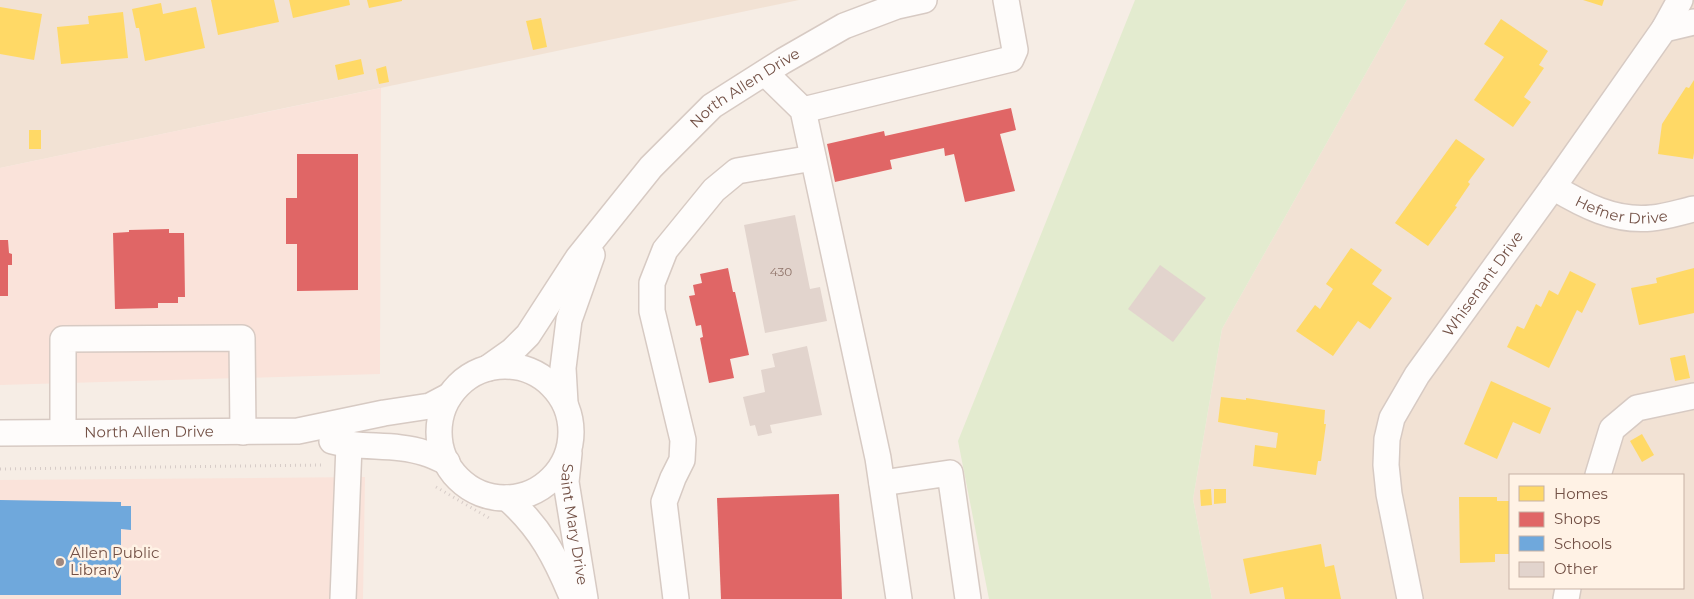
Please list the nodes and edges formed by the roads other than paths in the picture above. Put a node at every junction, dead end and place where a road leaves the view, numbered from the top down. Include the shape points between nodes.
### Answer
1 (920, 0) edge
2 (1006, 0) edge
3 (1680, 0) edge
4 (1694, 22) edge
5 (1664, 29) junction
6 (765, 73) junction
7 (803, 110) junction
8 (814, 158) junction
9 (1553, 187) junction
10 (1694, 209) edge
11 (602, 228) junction
12 (488, 368) junction
13 (450, 396) junction
14 (1694, 396) edge
15 (565, 403) junction
16 (63, 432) junction
17 (243, 432) junction
18 (298, 432) junction
19 (0, 433) edge
20 (569, 451) junction
21 (348, 455) junction
22 (447, 462) junction
23 (1598, 474) edge
24 (882, 484) junction
25 (507, 498) junction
26 (343, 599) edge
27 (573, 599) edge
28 (585, 599) edge
29 (676, 599) edge
30 (899, 599) edge
31 (968, 599) edge
32 (1410, 599) edge

1 - 6 street, North Allen Drive via 844,26
2 - 7 street via 1015,50 1011,59
3 - 5 street, Whisenant Drive
4 - 5 street
5 - 9 street, Whisenant Drive
6 - 7 street
6 - 11 street, North Allen Drive via 712,106 651,167
7 - 8 street
8 - 24 street
8 - 29 street via 737,171 714,190 665,250 652,283 652,311 683,440 682,460 664,502
9 - 10 street, Hefner Drive via 1582,204 1617,217 1651,218
9 - 32 street, Whisenant Drive via 1417,375 1392,418 1386,465
11 - 12 street, North Allen Drive via 578,258 528,335
11 - 15 street, North Allen Drive via 569,320 563,368
12 - 13 street via 473,374
12 - 15 street via 524,368 555,388
13 - 18 street, North Allen Drive via 430,406
13 - 22 street via 442,412 440,429 441,446
14 - 23 street via 1638,408 1612,429
15 - 20 street via 570,419
16 - 17 street, North Allen Drive
16 - 17 street via 63,339 242,338
16 - 19 street, North Allen Drive
17 - 18 street, North Allen Drive
18 - 21 street, North Allen Drive
20 - 25 street via 560,469 546,484 527,494
20 - 28 street, Saint Mary Drive via 566,482
21 - 22 street, North Allen Drive via 410,450
21 - 26 street
22 - 25 street via 457,477 472,489 489,496
24 - 30 street
24 - 31 street via 950,473
25 - 27 street, Saint Mary Drive via 524,513 545,540

